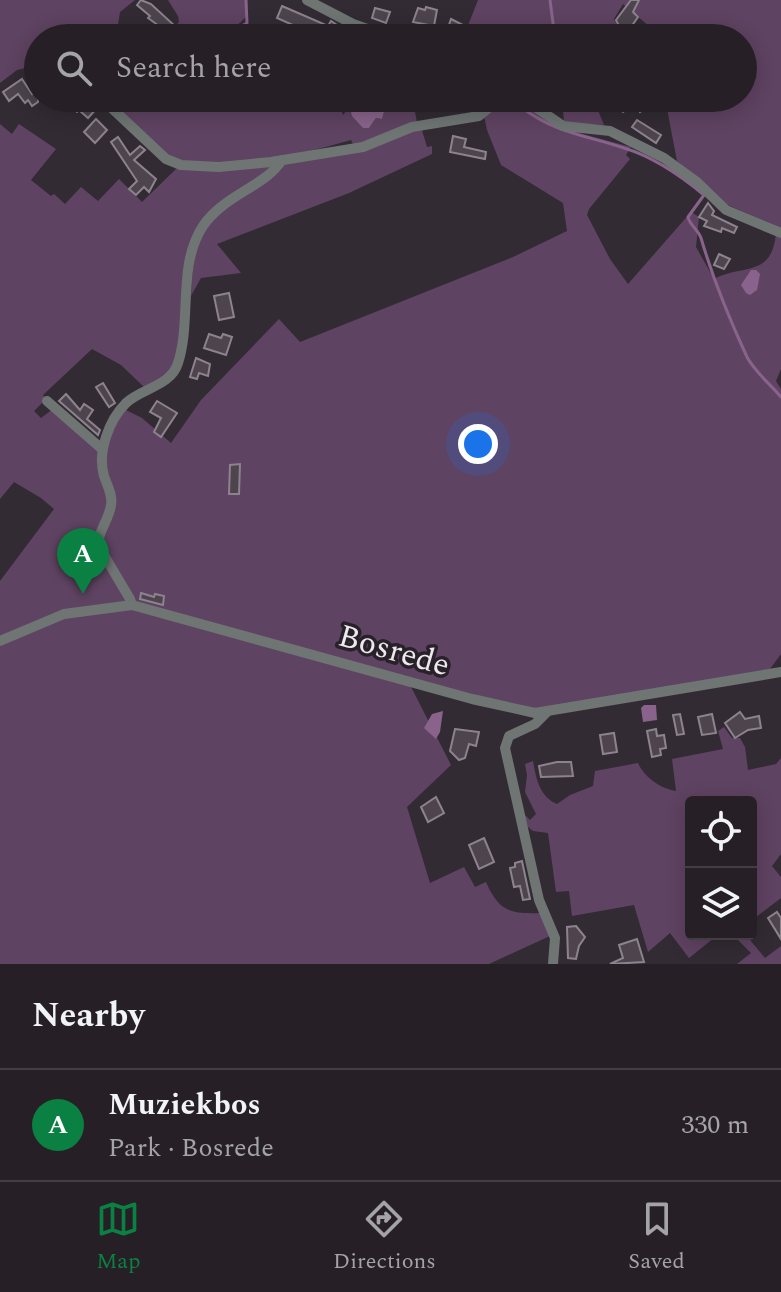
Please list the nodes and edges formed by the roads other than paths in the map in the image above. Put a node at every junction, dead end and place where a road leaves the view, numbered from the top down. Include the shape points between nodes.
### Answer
1 (307, 0) edge
2 (353, 24) edge
3 (116, 112) edge
4 (485, 112) edge
5 (542, 112) edge
6 (282, 160) junction
7 (781, 233) edge
8 (47, 401) dead end
9 (102, 449) junction
10 (132, 605) junction
11 (0, 641) edge
12 (781, 672) edge
13 (547, 712) junction
14 (553, 964) edge

1 - 2 street
3 - 6 street via 176,164 219,167
4 - 6 street via 472,119 412,127 363,147
5 - 7 street via 563,126 610,131 664,158 726,210
6 - 9 street via 225,203 203,227 194,244 177,366 168,378 125,404
8 - 9 street
9 - 10 street via 112,501 98,545
10 - 11 street, Bosrede via 64,614
10 - 13 street, Bosrede via 525,713
12 - 13 street, Bosrede
13 - 14 street via 504,744 539,900 555,938

